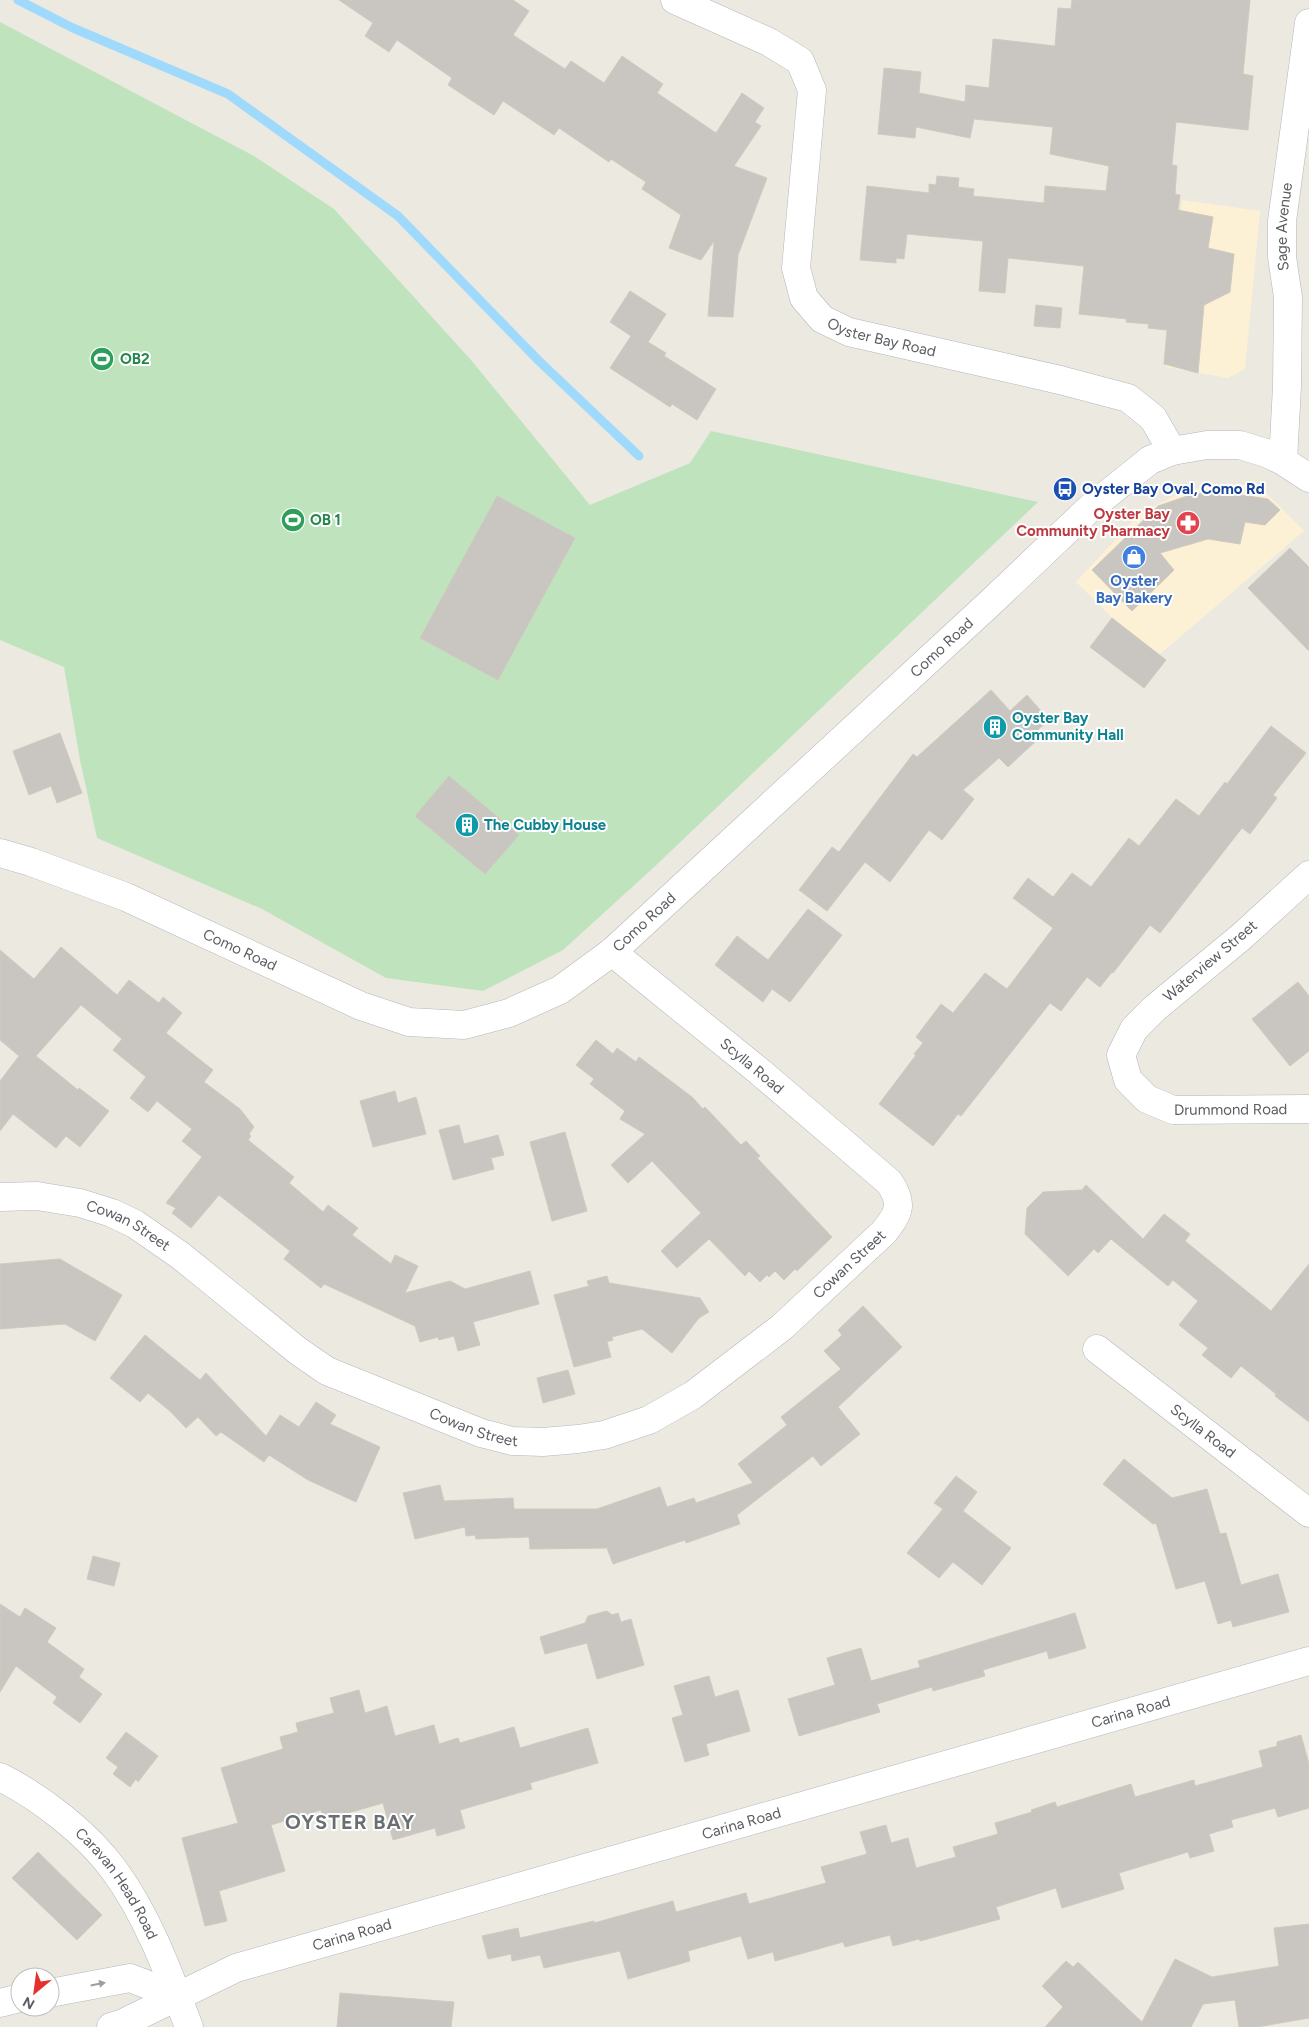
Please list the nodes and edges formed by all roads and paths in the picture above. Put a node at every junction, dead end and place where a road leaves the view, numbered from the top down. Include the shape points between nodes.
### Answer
1 (675, 0) edge
2 (1309, 23) edge
3 (1298, 295) edge
4 (1172, 451) junction
5 (1283, 461) junction
6 (1309, 478) edge
7 (0, 853) edge
8 (1309, 876) edge
9 (612, 952) junction
10 (1122, 1056) joint
11 (1309, 1108) edge
12 (889, 1182) joint
13 (0, 1197) edge
14 (1097, 1349) dead end
15 (1309, 1513) edge
16 (1309, 1661) edge
17 (0, 1777) edge
18 (60, 1991) edge
19 (177, 1996) junction
20 (111, 2027) edge
21 (189, 2027) edge

1 - 4 street, Oyster Bay Road via 769,42 800,62 812,90 796,268 804,298 822,319 849,332 1128,398 1153,418
2 - 3 street, Sage Avenue via 1282,221 1282,256
3 - 5 street, Sage Avenue via 1287,386
4 - 5 street via 1232,444 1255,449
4 - 9 street, Como Road via 1150,460 1088,509
5 - 6 street
7 - 9 street, Como Road via 126,897 361,1006 409,1022 464,1025 509,1013 560,990
8 - 10 street, Waterview Street via 1134,1028
9 - 12 street, Scylla Road
10 - 11 street, Drummond Road via 1128,1080 1147,1099 1173,1110
12 - 13 street, Cowan Street via 897,1194 899,1207 884,1232 782,1327 693,1395 649,1420 604,1435 543,1442 512,1441 481,1433 326,1371 181,1256 135,1224 80,1203 37,1196
14 - 15 street, Scylla Road
16 - 19 street, Carina Road via 236,1968
17 - 19 street, Caravan Head Road via 23,1788 53,1811 86,1838 114,1869 143,1918
18 -> 19 street via 130,1978
19 - 20 street, Carina Road
19 - 21 street, Caravan Head Road

